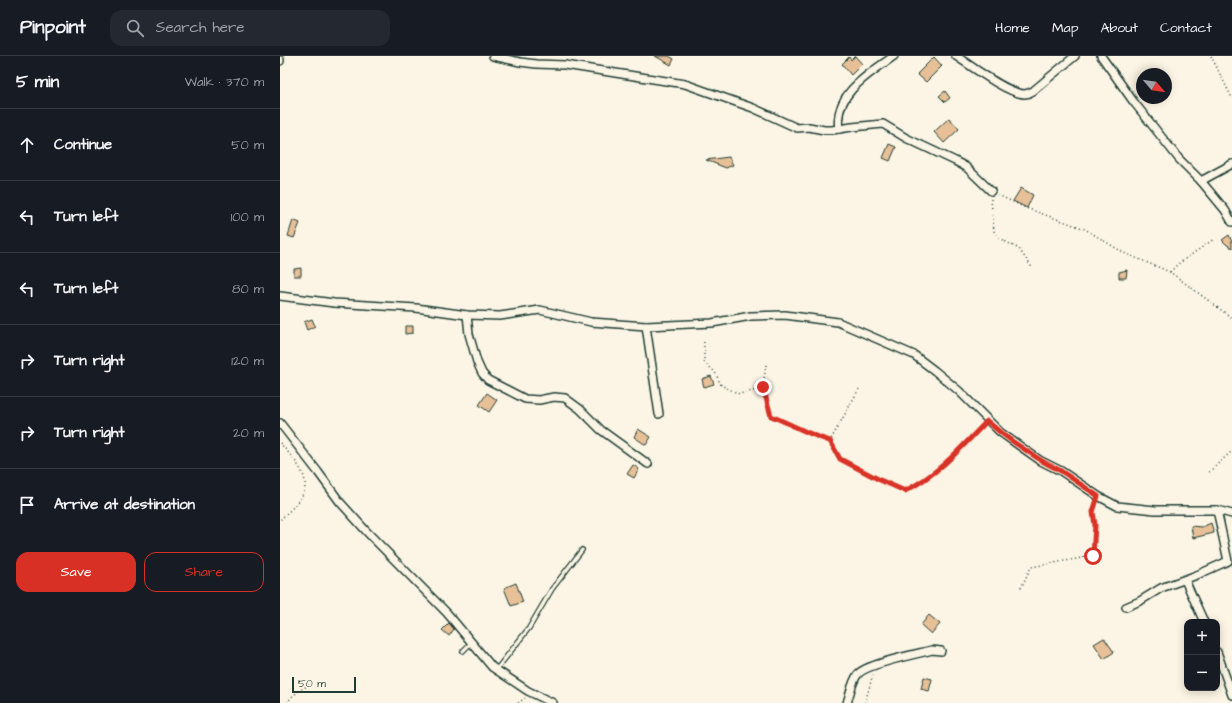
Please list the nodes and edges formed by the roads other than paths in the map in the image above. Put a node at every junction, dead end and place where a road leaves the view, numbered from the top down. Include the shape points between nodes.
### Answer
1 (493, 56) edge
2 (894, 56) edge
3 (956, 56) edge
4 (1075, 56) edge
5 (1101, 56) edge
6 (839, 128) junction
7 (1232, 164) edge
8 (1201, 181) junction
9 (991, 191) road end
10 (1232, 222) edge
11 (280, 296) edge
12 (467, 315) junction
13 (646, 326) junction
14 (659, 414) dead end
15 (280, 423) edge
16 (648, 464) dead end
17 (1217, 510) junction
18 (1232, 514) edge
19 (582, 550) dead end
20 (1185, 580) junction
21 (1126, 607) dead end
22 (1203, 619) edge
23 (471, 643) junction
24 (463, 651) dead end
25 (941, 651) dead end
26 (1218, 655) edge
27 (496, 670) junction
28 (1232, 695) edge
29 (553, 703) edge
30 (847, 703) edge

1 - 6 street via 520,62 565,65 686,84 753,108 797,128
2 - 6 street via 851,90 843,102 837,120
3 - 4 street via 982,75 1025,94 1033,91
5 - 8 street via 1179,159
6 - 9 street via 883,124 966,167
7 - 8 street
8 - 10 street
11 - 12 street
12 - 13 street via 500,316 540,310 591,322
12 - 16 street via 477,362 488,380 525,399 565,398 601,430
13 - 14 street
13 - 17 street via 712,323 751,316 785,315 838,322 914,355 1012,441 1117,506 1155,510
15 - 23 street via 340,502 447,613
17 - 18 street
17 - 20 street via 1228,561
19 - 27 lane via 552,589 529,628
20 - 21 street via 1161,588
20 - 22 street
23 - 24 lane
23 - 27 street
25 - 30 street via 932,650 863,669 858,674
26 - 28 street
27 - 29 street via 528,691

